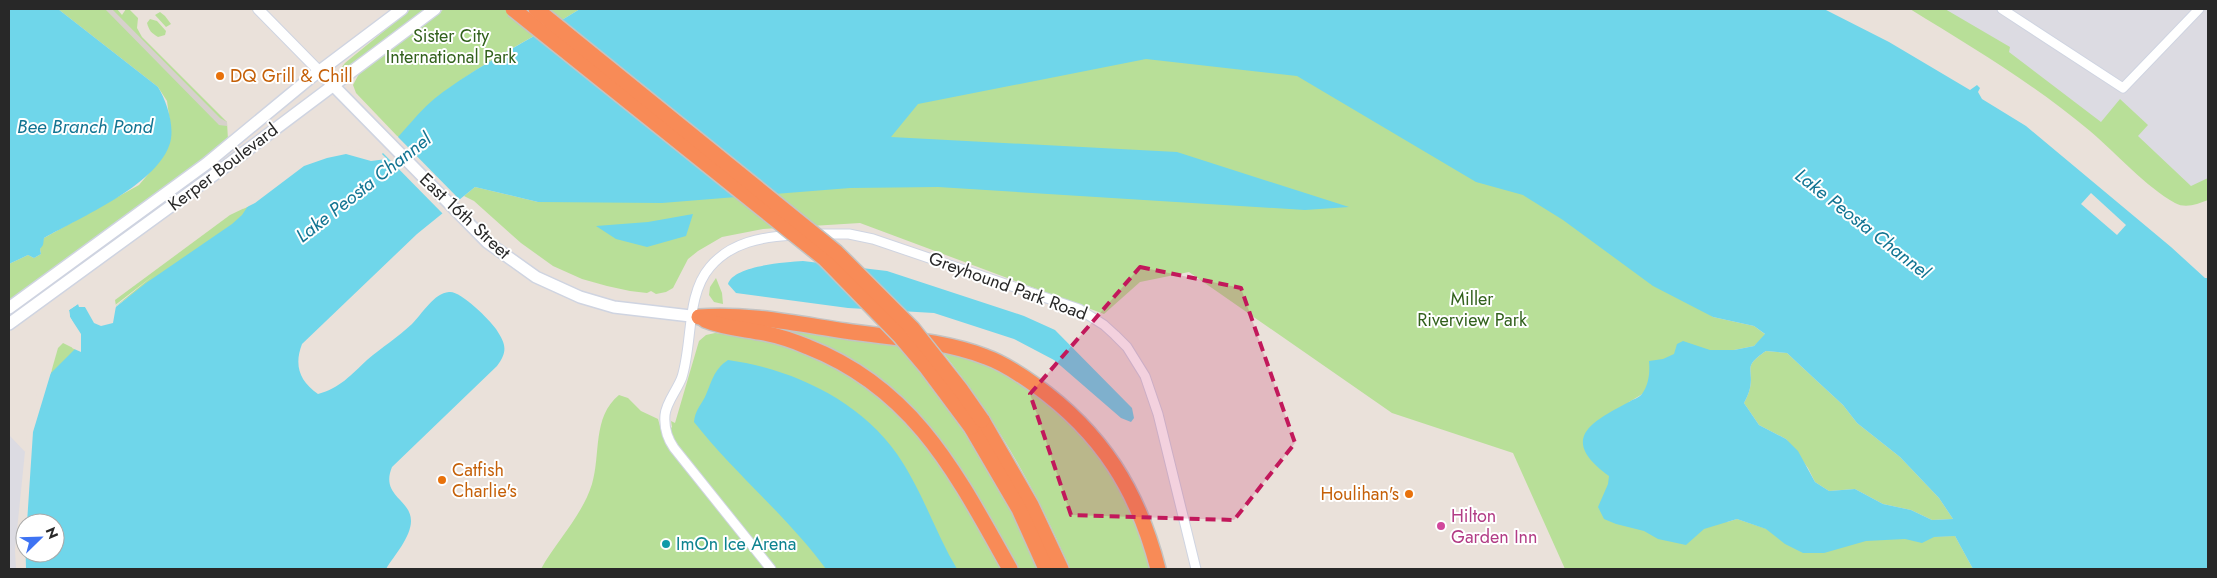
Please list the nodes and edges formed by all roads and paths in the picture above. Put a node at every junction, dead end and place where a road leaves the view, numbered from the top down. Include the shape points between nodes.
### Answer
1 (258, 9) edge
2 (402, 9) edge
3 (435, 9) edge
4 (513, 9) edge
5 (536, 9) edge
6 (2002, 9) edge
7 (2199, 9) edge
8 (319, 71) junction
9 (333, 85) junction
10 (9, 308) edge
11 (695, 317) junction
12 (9, 324) edge
13 (977, 423) junction
14 (771, 569) edge
15 (1010, 569) edge
16 (1046, 569) edge
17 (1061, 569) edge
18 (1158, 569) edge
19 (1196, 569) edge

1 - 8 street, East 16th Street
2 - 8 main road, Kerper Boulevard
3 - 9 main road, Kerper Boulevard
4 - 13 highway, bridge via 825,259 899,334
5 - 13 highway, bridge via 836,252 912,328 961,390
6 - 7 street via 2123,88
8 - 9 main road, East 16th Street
8 - 10 main road, Kerper Boulevard via 206,164
9 - 11 main road, East 16th Street via 463,218 508,259 536,277 580,297 614,307
9 - 12 main road, Kerper Boulevard
11 - 14 street, Greyhound Park Road via 684,371 665,412 667,434 674,448
11 - 15 highway via 718,326 765,334 811,348 853,369 885,391 910,414 942,452
11 - 18 highway via 720,316 820,327 948,346 988,357 1024,377 1055,400 1105,451 1134,499
11 - 19 street, Greyhound Park Road via 696,293 704,275 725,252 750,241 803,234 849,234 874,239 1079,308 1115,335 1145,376 1158,414
13 - 16 highway
13 - 17 highway via 1031,505

